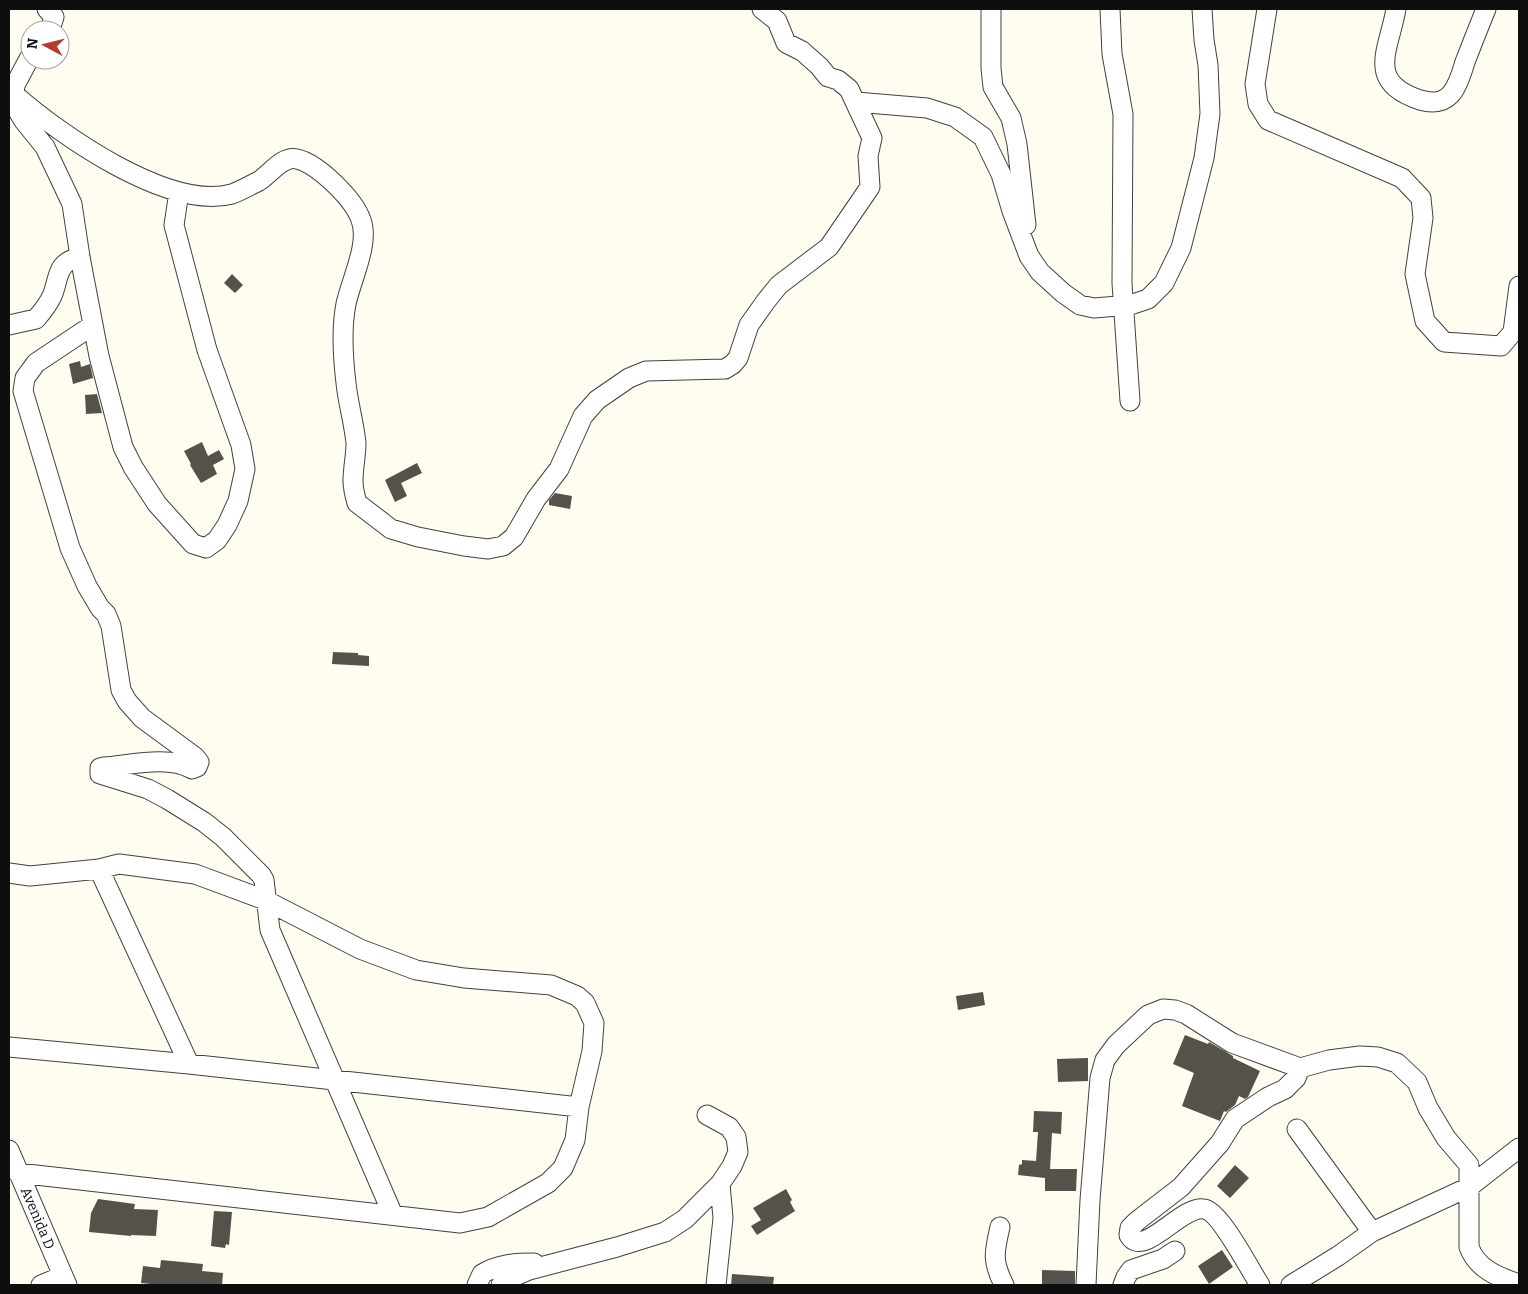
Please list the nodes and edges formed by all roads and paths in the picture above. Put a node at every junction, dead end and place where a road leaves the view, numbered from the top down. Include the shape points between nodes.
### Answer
1 (47, 9) edge
2 (762, 9) edge
3 (992, 9) edge
4 (1110, 9) edge
5 (1202, 9) edge
6 (1267, 9) edge
7 (1396, 9) edge
8 (1486, 9) edge
9 (53, 20) edge
10 (23, 70) edge
11 (14, 94) junction
12 (856, 102) junction
13 (179, 192) junction
14 (1029, 256) junction
15 (80, 257) junction
16 (1519, 286) edge
17 (1123, 305) junction
18 (9, 325) edge
19 (93, 325) junction
20 (1130, 401) dead end
21 (99, 868) junction
22 (9, 873) edge
23 (266, 900) junction
24 (9, 1047) edge
25 (189, 1064) junction
26 (1300, 1068) junction
27 (336, 1081) junction
28 (579, 1107) junction
29 (707, 1115) dead end
30 (1297, 1129) dead end
31 (1519, 1148) edge
32 (12, 1160) edge
33 (720, 1184) junction
34 (1469, 1187) junction
35 (393, 1215) junction
36 (1000, 1227) dead end
37 (1372, 1232) junction
38 (1175, 1251) dead end
39 (551, 1264) junction
40 (65, 1280) edge
41 (1519, 1284) edge
42 (41, 1285) edge
43 (478, 1285) edge
44 (501, 1285) edge
45 (716, 1285) edge
46 (1004, 1285) edge
47 (1086, 1285) edge
48 (1123, 1285) edge
49 (1260, 1285) edge
50 (1291, 1285) edge

1 - 9 street via 54,16
2 - 12 street via 777,21 786,43 802,52 828,77 849,89
3 - 14 street via 993,87 1011,118 1017,144
4 - 17 street via 1112,54 1123,114
5 - 17 street via 1210,114 1204,158 1181,248 1164,282 1148,299
6 - 16 street via 1255,84 1258,104 1268,120 1402,178 1421,198 1423,218 1415,274 1425,321 1444,342 1501,346 1513,332
7 - 8 street via 1384,57 1384,72 1403,94 1432,104 1451,94
10 - 11 street via 14,85
11 - 13 street via 39,116 91,150 141,178
11 - 15 street via 15,106 45,147 72,204
12 - 13 street via 872,138 868,156 870,187 829,247 779,285 766,301 749,325 738,358 725,369 646,371 629,378 597,400 583,416 559,469 536,499 514,537 502,546 488,549 391,529 356,503 353,482 356,444 343,337 346,305 363,241 362,220 351,201 319,169 296,158 284,161 260,180 232,194 210,197
12 - 14 street via 927,108 955,117 983,137 1002,174
13 - 19 street via 174,225 207,350 241,444 245,469 238,501 227,525 217,540 206,548 194,544 157,504 133,467 123,447
14 - 17 street via 1040,272 1080,305 1094,308
15 - 18 street via 67,262 59,270 48,302 36,319
15 - 19 street
17 - 20 street
19 - 23 street via 36,363 25,378 23,391 70,548 87,586 112,626 121,690 142,718 199,762 192,769 169,762 104,767 100,768 100,774 148,789 204,822 261,875
21 - 22 street via 30,876
21 - 23 street via 119,864 195,874
21 - 25 street
23 - 27 street via 270,930
23 - 28 street via 360,949 416,970 464,978 551,985 577,996 585,1003 594,1023 592,1051
24 - 25 street
25 - 27 street
26 - 34 street via 1360,1056 1397,1062 1417,1082 1446,1138 1469,1165
26 - 47 street via 1232,1042 1175,1010 1163,1009 1148,1015 1116,1045 1100,1078
26 - 49 street via 1296,1078 1285,1089 1235,1119 1220,1142 1181,1187 1130,1228 1129,1235 1135,1242 1145,1241 1182,1215 1204,1209 1213,1212
27 - 28 street
27 - 35 street
28 - 35 street via 575,1140 563,1168 548,1184 488,1217 460,1223
29 - 33 street via 729,1127 736,1138 738,1152
30 - 37 street
31 - 34 street
32 - 35 street
32 - 40 street, Avenida D
33 - 39 street via 666,1232
33 - 45 street via 723,1218
34 - 37 street
34 - 41 street via 1469,1247 1472,1256 1497,1276
36 - 46 street via 995,1248 996,1268
37 - 50 street
38 - 48 street via 1163,1259 1131,1270
39 - 43 street via 498,1266 482,1274
39 - 44 street via 515,1276
40 - 42 street

